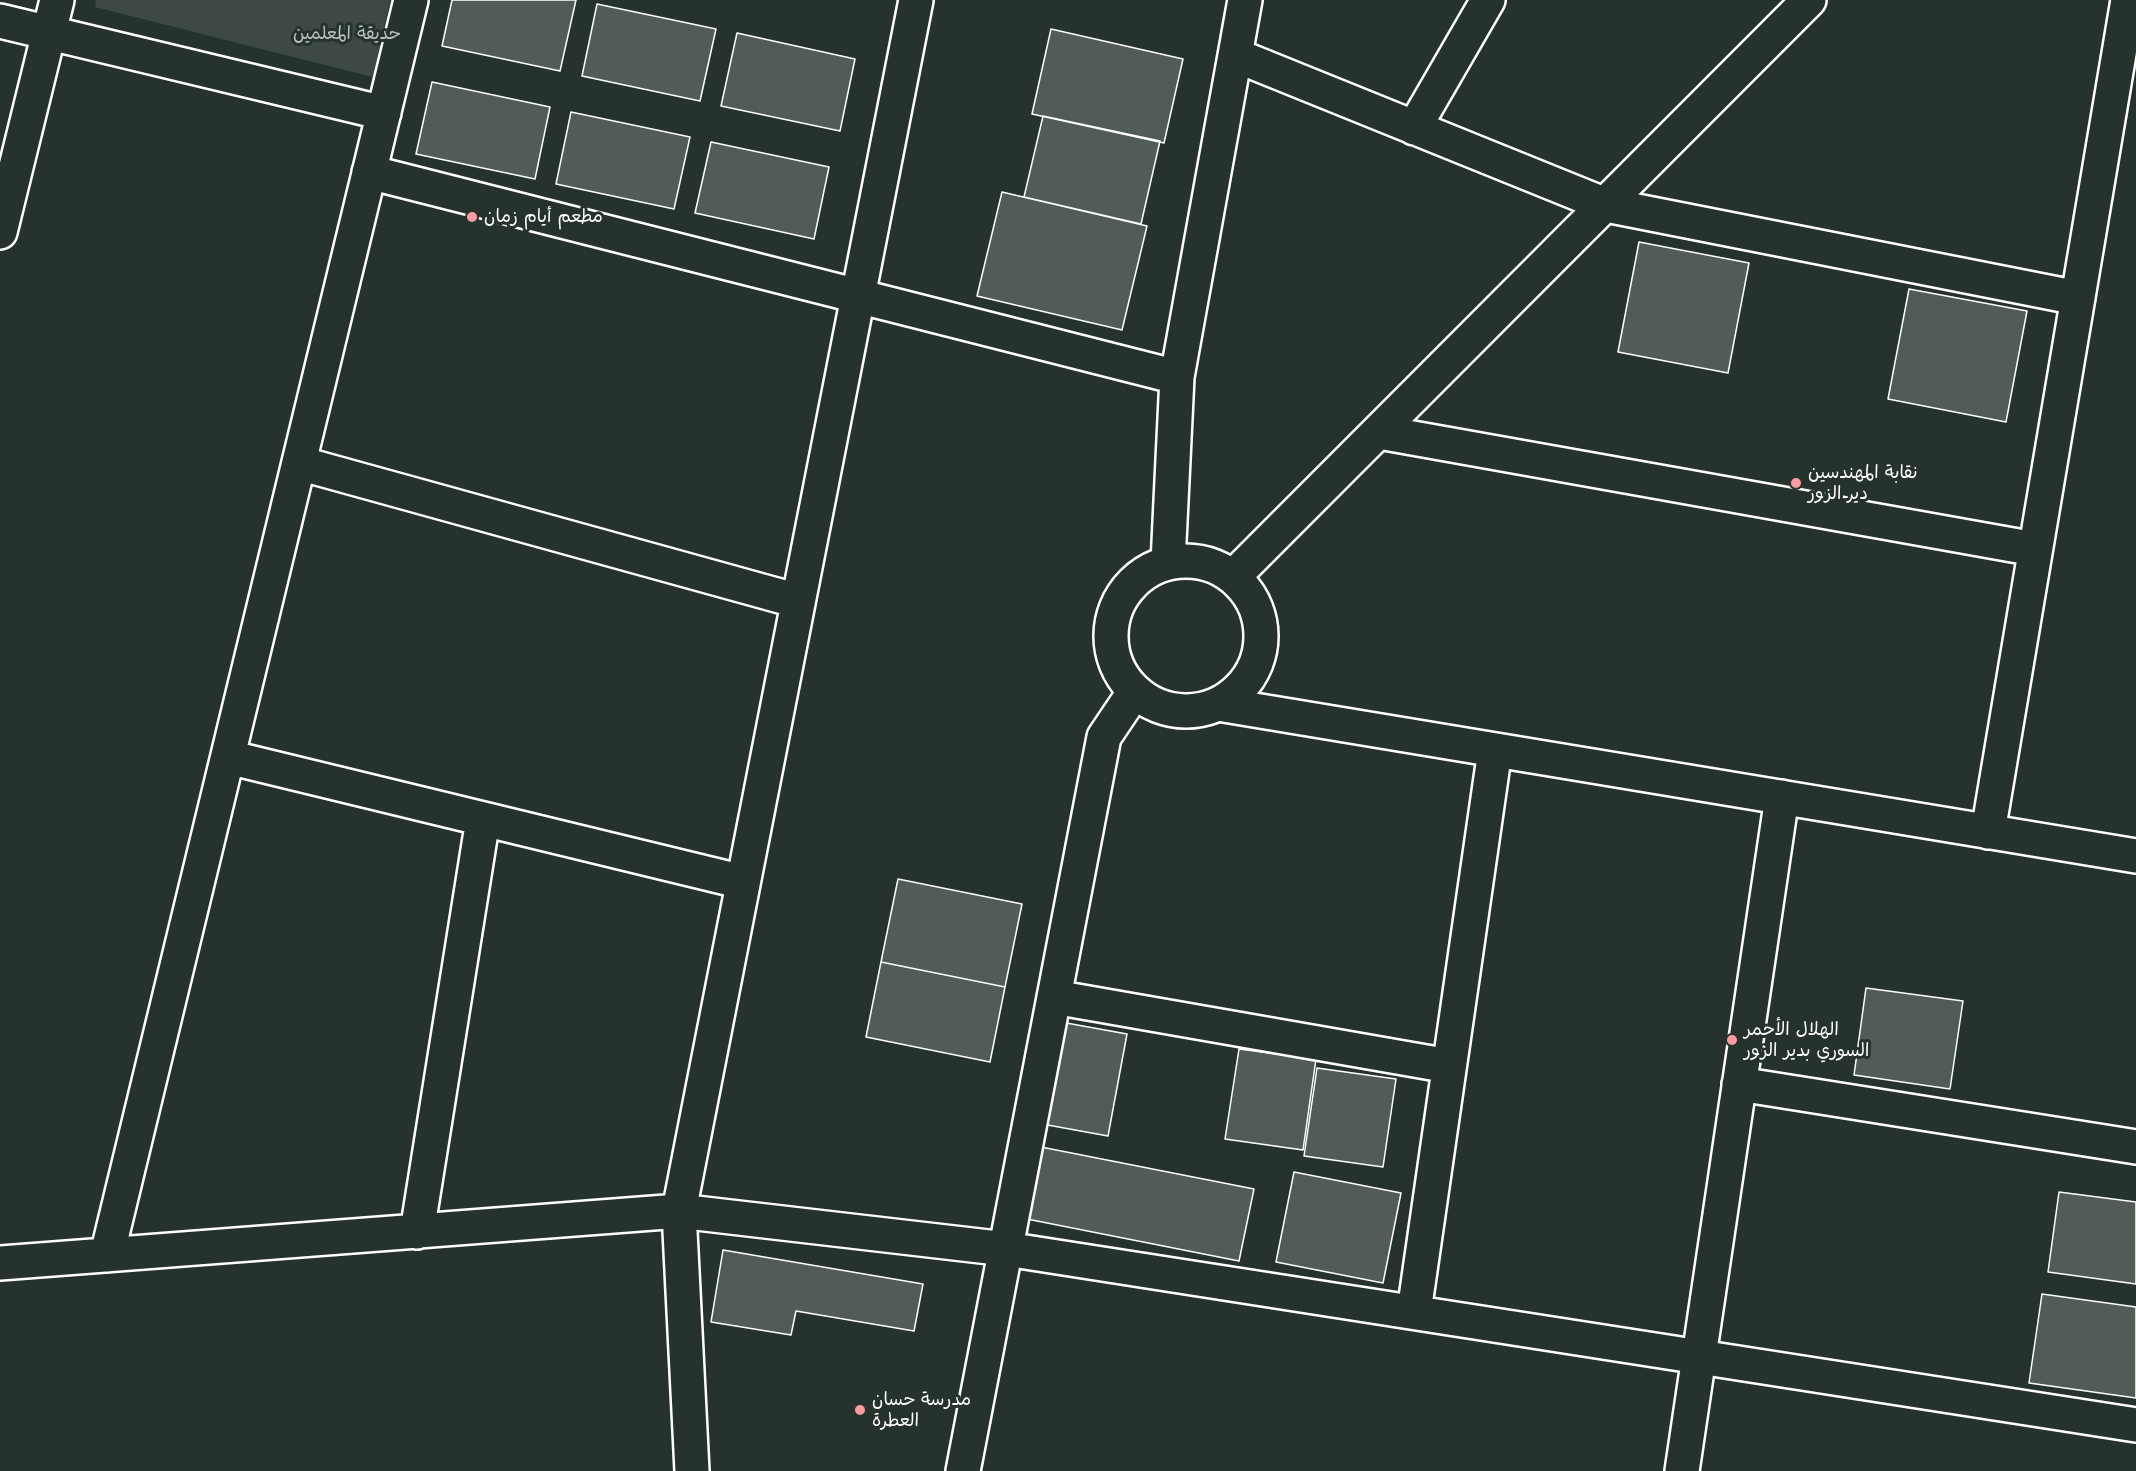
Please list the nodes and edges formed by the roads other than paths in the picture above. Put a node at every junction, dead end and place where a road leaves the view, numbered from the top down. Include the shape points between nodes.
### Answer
1 (57, 0) edge
2 (411, 0) edge
3 (916, 0) edge
4 (1245, 0) edge
5 (1488, 0) edge
6 (1809, 0) edge
7 (2128, 0) edge
8 (0, 21) edge
9 (49, 33) junction
10 (1235, 55) junction
11 (384, 113) junction
12 (1414, 128) junction
13 (369, 172) junction
14 (1606, 205) junction
15 (0, 232) edge
16 (858, 297) junction
17 (2078, 298) junction
18 (1177, 377) junction
19 (1378, 432) junction
20 (299, 464) junction
21 (2035, 549) junction
22 (1168, 563) junction
23 (1233, 577) junction
24 (798, 601) junction
25 (1135, 691) junction
26 (1218, 704) junction
27 (1495, 750) junction
28 (228, 757) junction
29 (1782, 797) junction
30 (483, 819) junction
31 (1988, 832) junction
32 (2136, 856) edge
33 (743, 882) junction
34 (1054, 997) junction
35 (1449, 1066) junction
36 (1739, 1084) junction
37 (2136, 1147) edge
38 (679, 1211) junction
39 (417, 1232) junction
40 (1006, 1249) junction
41 (107, 1255) junction
42 (0, 1263) edge
43 (1414, 1312) junction
44 (1698, 1356) junction
45 (2136, 1425) edge
46 (692, 1471) edge
47 (963, 1471) edge
48 (1682, 1471) edge

1 - 9 street
2 - 11 street
3 - 16 street
4 - 10 street
5 - 12 street
6 - 14 street
7 - 17 street
8 - 9 street
9 - 11 street
9 - 15 street
10 - 12 street
10 - 18 street
11 - 13 street
12 - 14 street
13 - 16 street
13 - 20 street
14 - 17 street
14 - 19 street
16 - 18 street
16 - 24 street
17 - 21 street
18 - 22 street
19 - 21 street
19 - 23 street
20 - 24 street
20 - 28 street
21 - 31 street
22 - 23 street via 1191,561 1213,565
22 - 25 street via 1147,572 1117,606 1112,628 1113,651 1121,673
23 - 26 street via 1250,595 1260,619 1262,644 1254,669 1239,689
24 - 33 street
25 - 26 street via 1153,704 1175,710 1197,711
25 - 34 street via 1104,737
26 - 27 street
27 - 29 street
27 - 35 street
28 - 30 street
28 - 41 street
29 - 31 street
29 - 36 street
30 - 33 street
30 - 39 street
31 - 32 street
33 - 38 street
34 - 35 street
34 - 40 street
35 - 43 street
36 - 37 street
36 - 44 street
38 - 39 street
38 - 40 street
38 - 46 street
39 - 41 street
40 - 43 street
40 - 47 street
41 - 42 street
43 - 44 street
44 - 45 street
44 - 48 street

